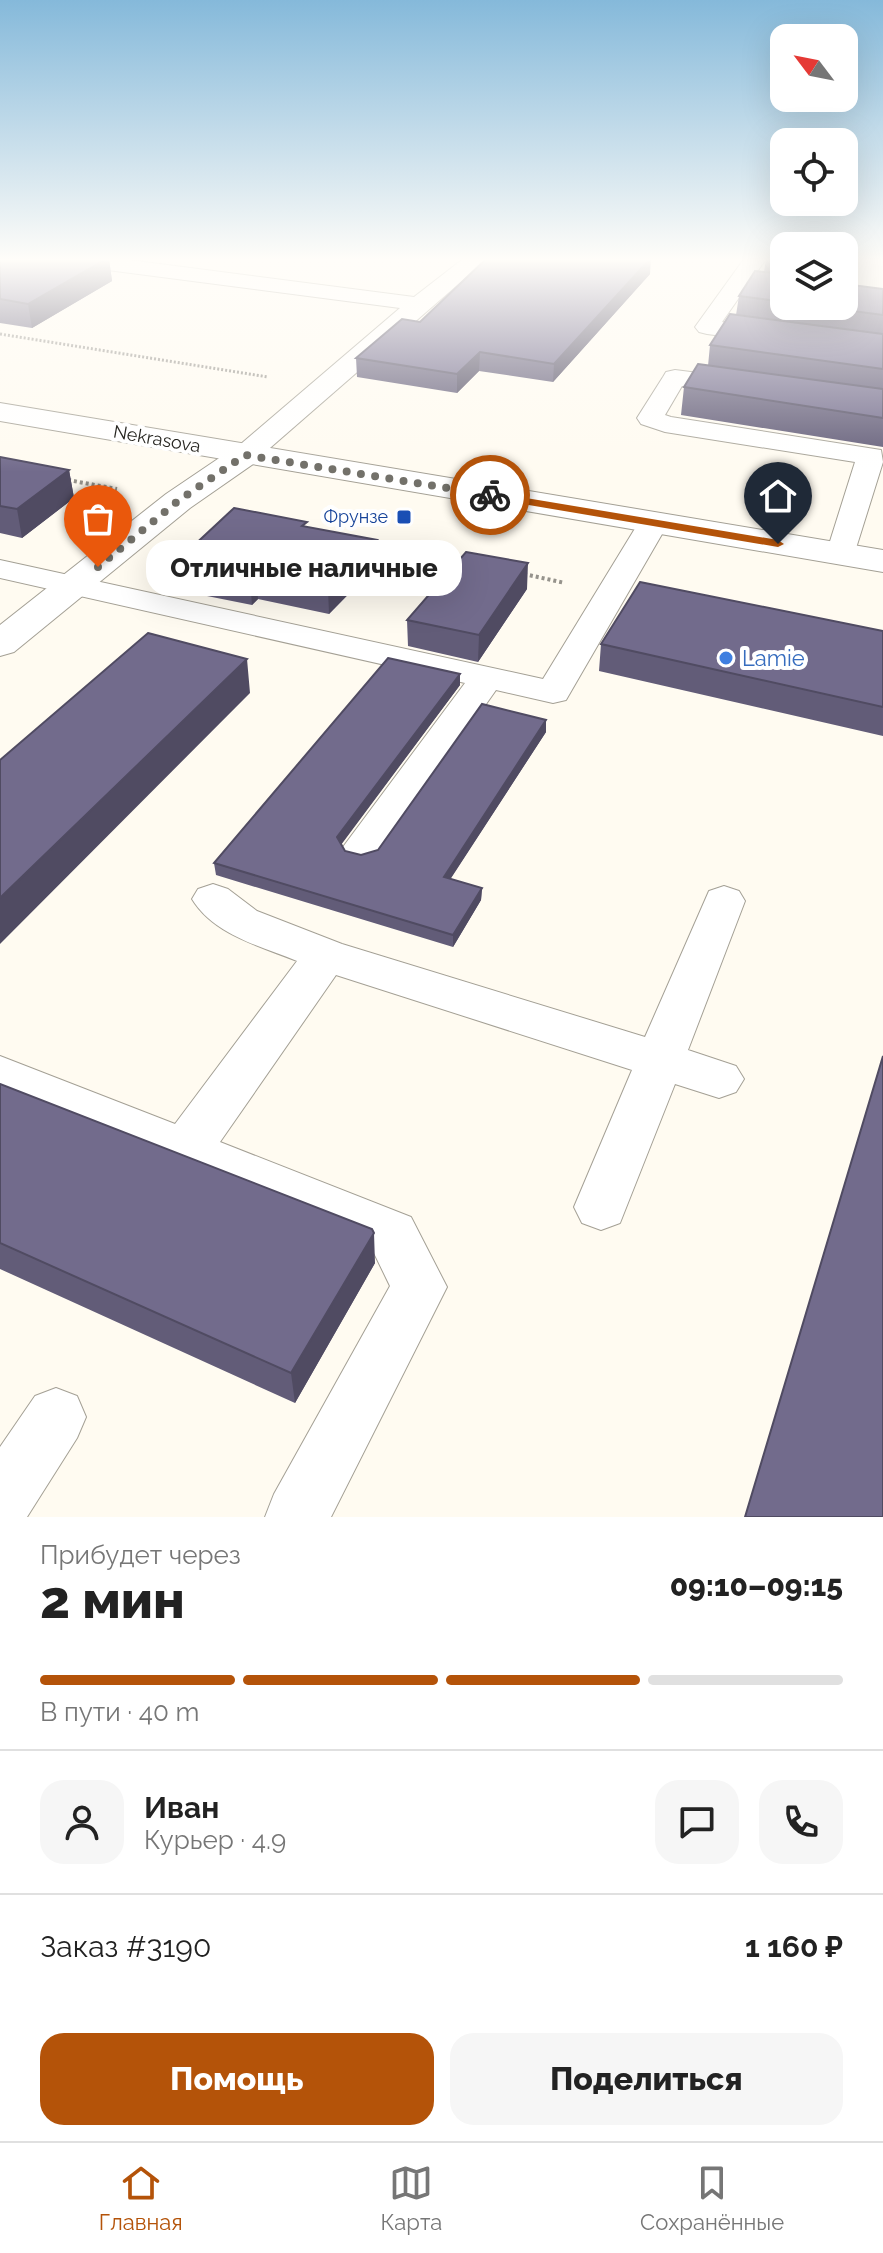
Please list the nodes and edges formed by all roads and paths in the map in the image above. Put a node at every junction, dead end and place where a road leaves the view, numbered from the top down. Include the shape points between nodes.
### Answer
1 (389, 330) edge
2 (705, 330) edge
3 (727, 330) edge
4 (0, 334) edge
5 (795, 339) edge
6 (675, 377) junction
7 (274, 378) dead end
8 (764, 390) edge
9 (0, 412) edge
10 (245, 455) junction
11 (877, 457) edge
12 (62, 479) edge
13 (124, 490) dead end
14 (654, 522) junction
15 (367, 540) edge
16 (841, 554) junction
17 (883, 561) edge
18 (474, 564) edge
19 (0, 569) edge
20 (520, 574) edge
21 (78, 584) junction
22 (611, 594) junction
23 (0, 644) edge
24 (487, 678) junction
25 (361, 851) edge
26 (213, 899) dead end
27 (724, 901) dead end
28 (326, 955) junction
29 (660, 1060) junction
30 (0, 1075) edge
31 (719, 1079) dead end
32 (184, 1152) junction
33 (601, 1207) dead end
34 (56, 1417) dead end
35 (0, 1502) edge
36 (297, 1517) edge

1 - 10 lane
2 - 6 lane
3 - 5 lane
4 - 7 path
6 - 8 lane
6 - 11 lane via 650,418
9 - 10 main road, Nekrasova
10 - 14 main road, Nekrasova
10 - 21 main road via 178,501
11 - 16 lane
12 - 13 path
14 - 16 main road, Nekrasova
14 - 22 lane
15 - 18 path
16 - 17 main road, Nekrasova
19 - 21 lane
20 - 22 path
21 - 23 main road
21 - 24 lane
22 - 24 lane via 553,692
24 - 25 lane
26 - 28 lane via 242,922
27 - 29 lane
28 - 29 lane
28 - 32 lane
29 - 31 lane
29 - 33 lane
30 - 32 lane
32 - 36 lane via 392,1234 419,1287
34 - 35 lane

